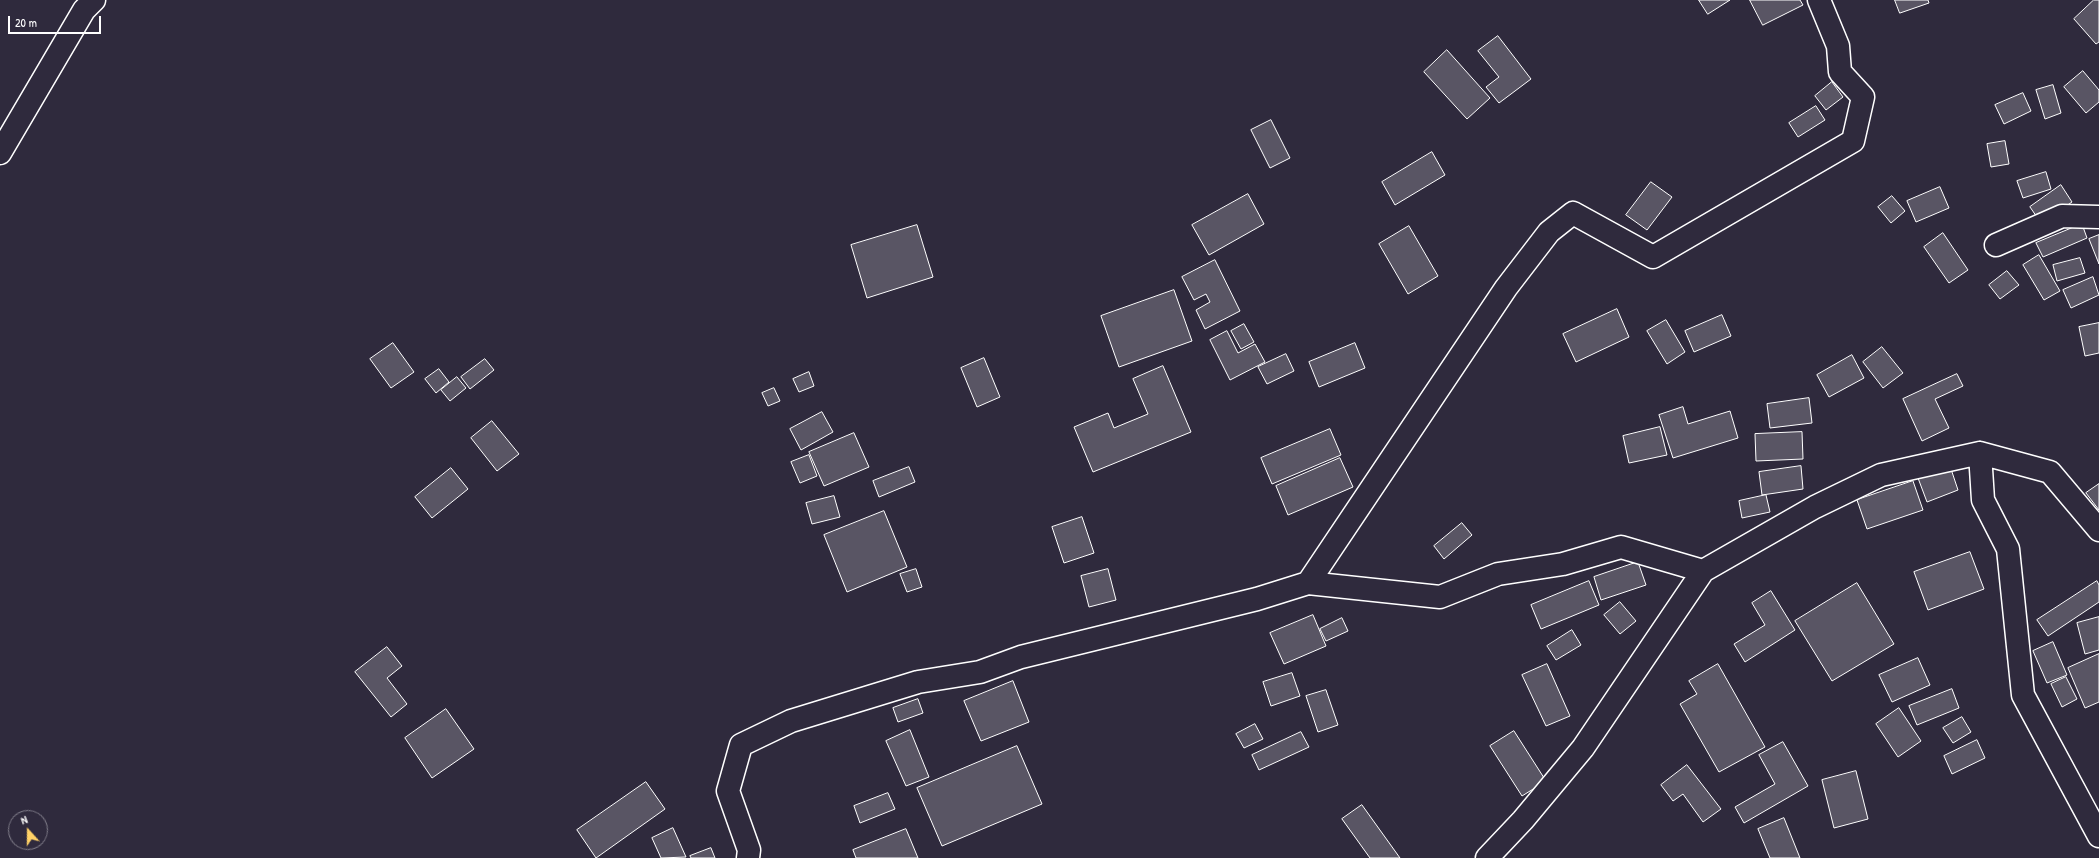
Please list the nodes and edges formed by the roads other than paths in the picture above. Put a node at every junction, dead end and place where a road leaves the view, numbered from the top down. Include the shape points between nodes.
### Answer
1 (94, 0) edge
2 (1819, 0) edge
3 (0, 153) edge
4 (2099, 217) edge
5 (1996, 245) dead end
6 (1980, 453) junction
7 (2099, 530) edge
8 (1703, 571) junction
9 (1308, 583) junction
10 (2099, 836) edge
11 (748, 858) edge
12 (1487, 858) edge

1 - 3 street via 84,10
2 - 9 street via 1838,46 1840,72 1863,97 1853,141 1653,257 1573,213 1549,232 1506,288
4 - 5 street via 2062,216
6 - 7 street via 2050,472
6 - 8 street via 1881,475 1815,507
6 - 10 street via 1983,500 2008,549 2023,695
8 - 9 street via 1621,547 1563,564 1498,574 1440,597
8 - 12 street via 1583,748 1523,820
9 - 11 street via 1257,599 1021,657 980,672 918,682 791,721 748,741 741,745 728,791 749,850

